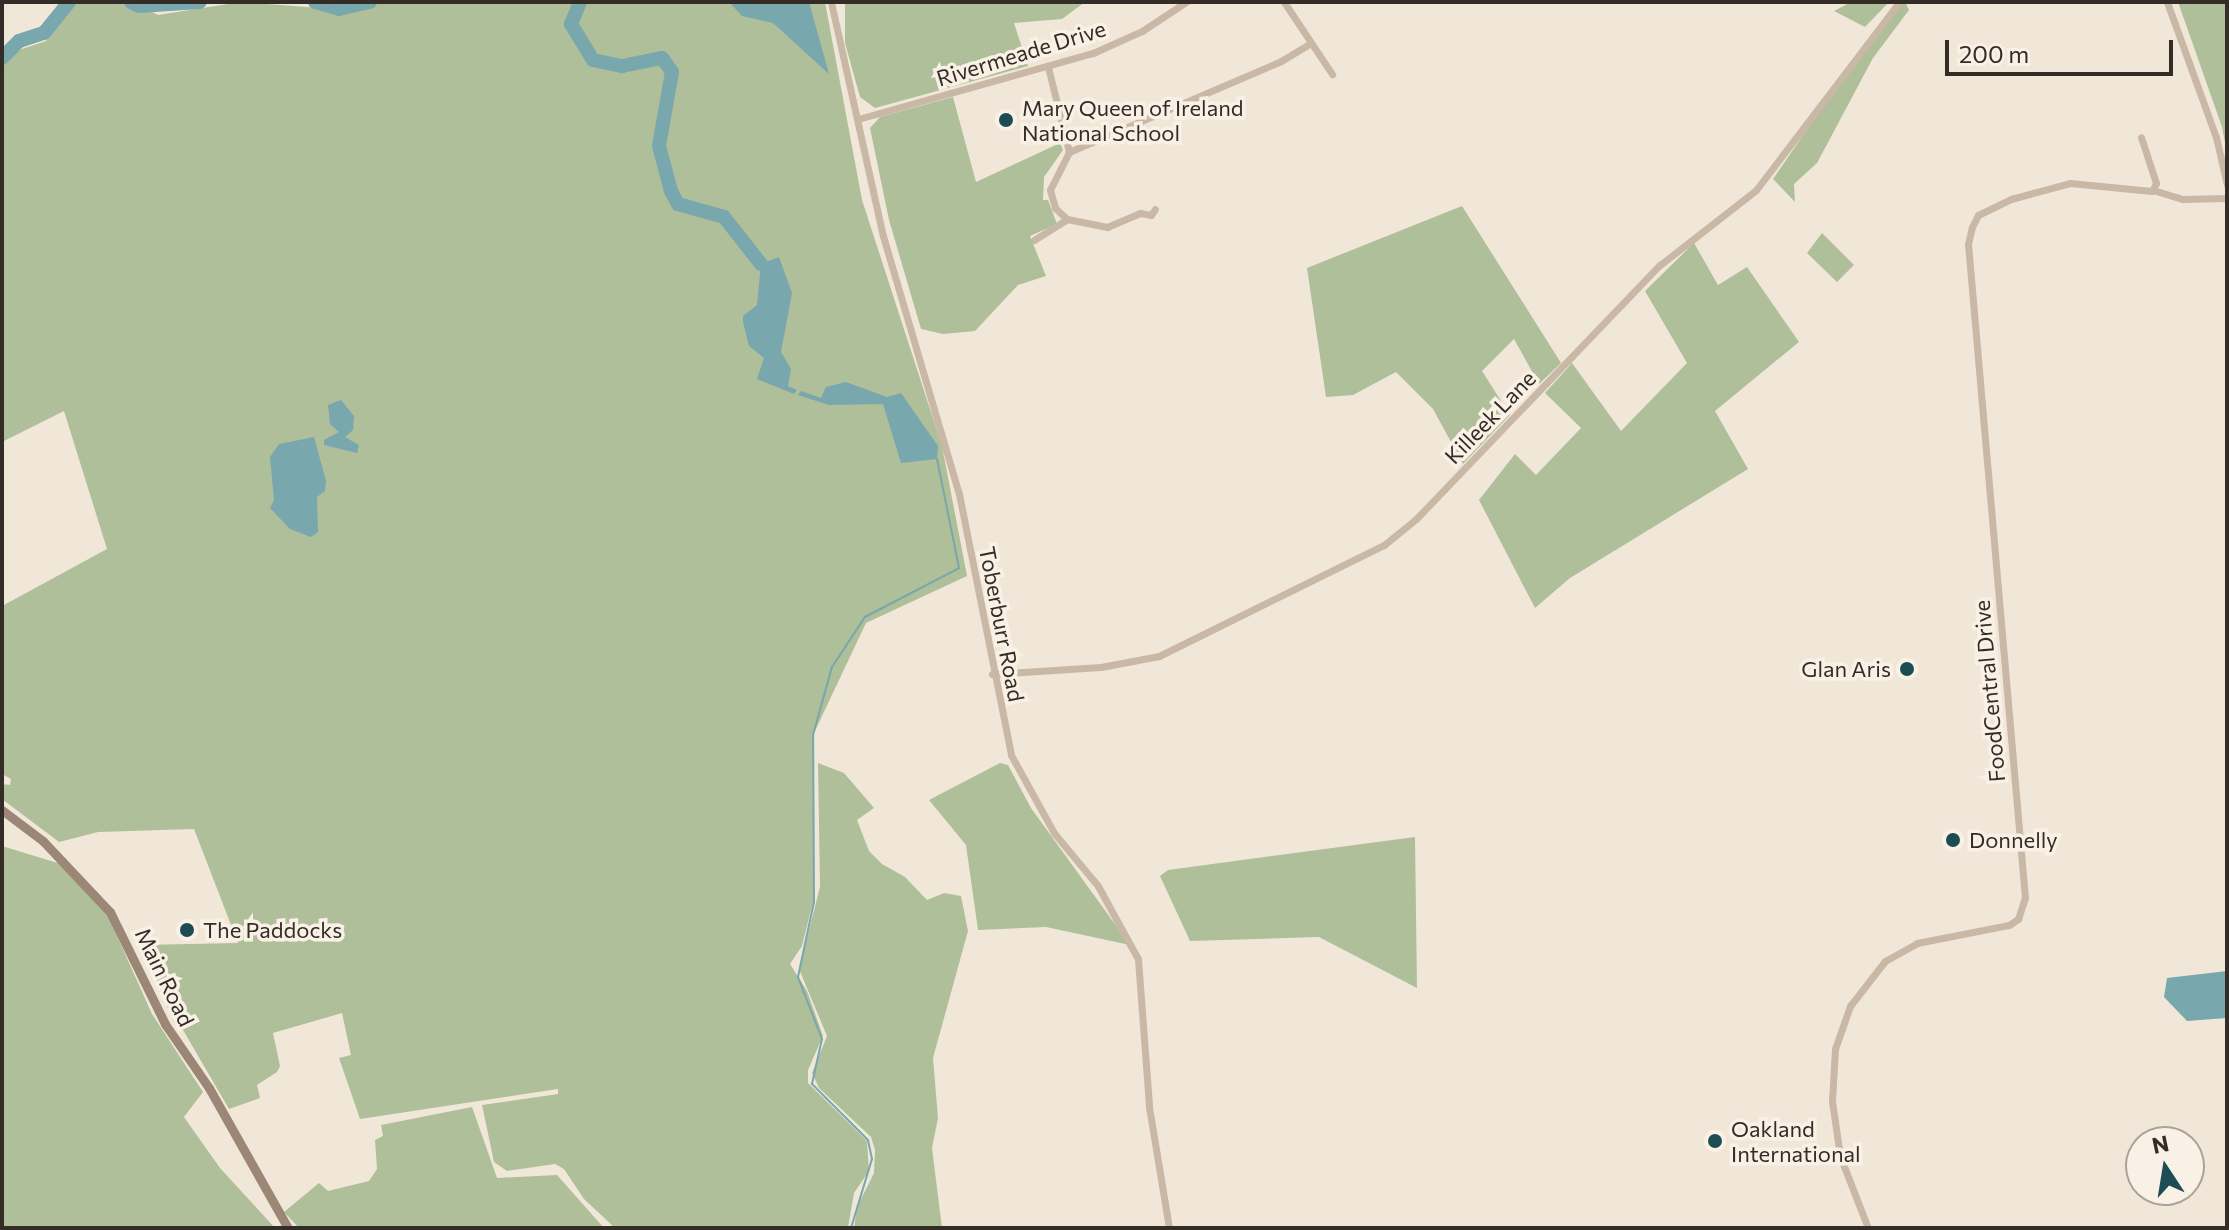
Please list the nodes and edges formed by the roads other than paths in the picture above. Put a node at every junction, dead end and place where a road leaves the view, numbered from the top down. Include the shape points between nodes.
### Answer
1 (831, 2) edge
2 (1185, 2) edge
3 (1284, 2) edge
4 (1899, 2) edge
5 (2167, 2) edge
6 (1311, 43) junction
7 (1048, 67) junction
8 (1332, 74) dead end
9 (858, 119) junction
10 (2141, 137) dead end
11 (1069, 152) junction
12 (2227, 185) edge
13 (2153, 190) junction
14 (2227, 198) edge
15 (1155, 209) dead end
16 (1067, 219) junction
17 (1037, 229) dead end
18 (992, 674) junction
19 (2, 810) edge
20 (288, 1228) edge
21 (1169, 1228) edge
22 (1868, 1228) edge

1 - 9 street, Toberburr Road
2 - 7 street, Rivermeade Drive via 1142,31
3 - 6 street
4 - 18 street, Killeek Lane via 1756,190 1660,265 1416,519 1384,545 1159,656 1101,667
5 - 12 street via 2216,137
6 - 8 street
6 - 11 street via 1281,61
7 - 9 street, Rivermeade Drive
7 - 11 street
9 - 18 street, Toberburr Road via 883,236 959,494
10 - 13 street via 2156,183
11 - 16 street via 1050,190 1055,208
13 - 14 street, FoodCentral Drive via 2183,199
13 - 22 street, FoodCentral Drive via 2081,182 2057,186 1978,215 1972,227 1968,244 2025,898 2018,919 2009,925 1917,943 1885,961 1850,1006 1835,1049 1832,1101 1840,1156
15 - 16 street via 1151,215 1140,213 1107,227
16 - 17 street via 1037,239
18 - 21 street, Toberburr Road via 1018,776 1054,833 1098,886 1138,959 1149,1107
19 - 20 main road, Main Road via 59,856 116,920 165,1024 209,1088

